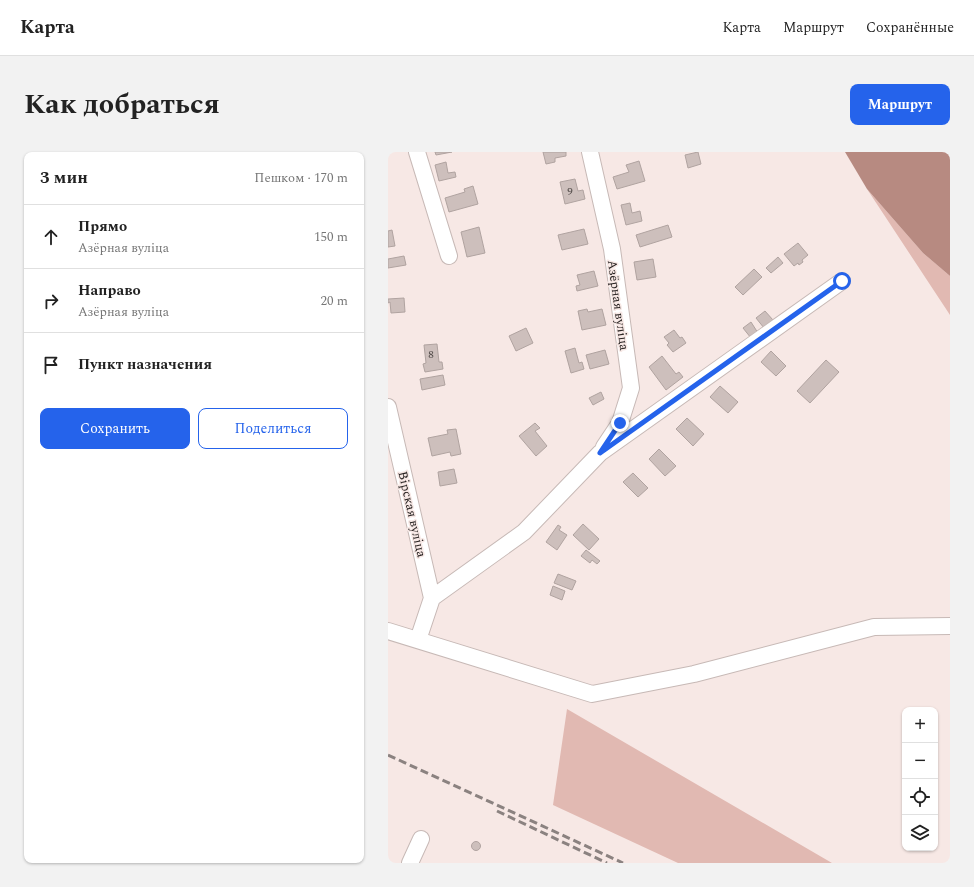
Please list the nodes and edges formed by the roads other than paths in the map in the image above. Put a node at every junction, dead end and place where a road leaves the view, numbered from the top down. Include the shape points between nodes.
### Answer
1 (417, 152) edge
2 (590, 152) edge
3 (449, 256) dead end
4 (842, 281) dead end
5 (388, 407) edge
6 (600, 453) junction
7 (432, 598) junction
8 (950, 626) edge
9 (388, 631) edge
10 (418, 640) junction
11 (421, 838) dead end
12 (410, 863) edge

1 - 3 street
2 - 6 street, Азёрная вуліца via 612,249 631,388 620,423
4 - 6 street, Азёрная вуліца
5 - 7 street, Вірская вуліца
6 - 7 street, Азёрная вуліца via 524,532
7 - 10 street
8 - 10 street via 874,627 694,674 592,694
9 - 10 street
11 - 12 street

